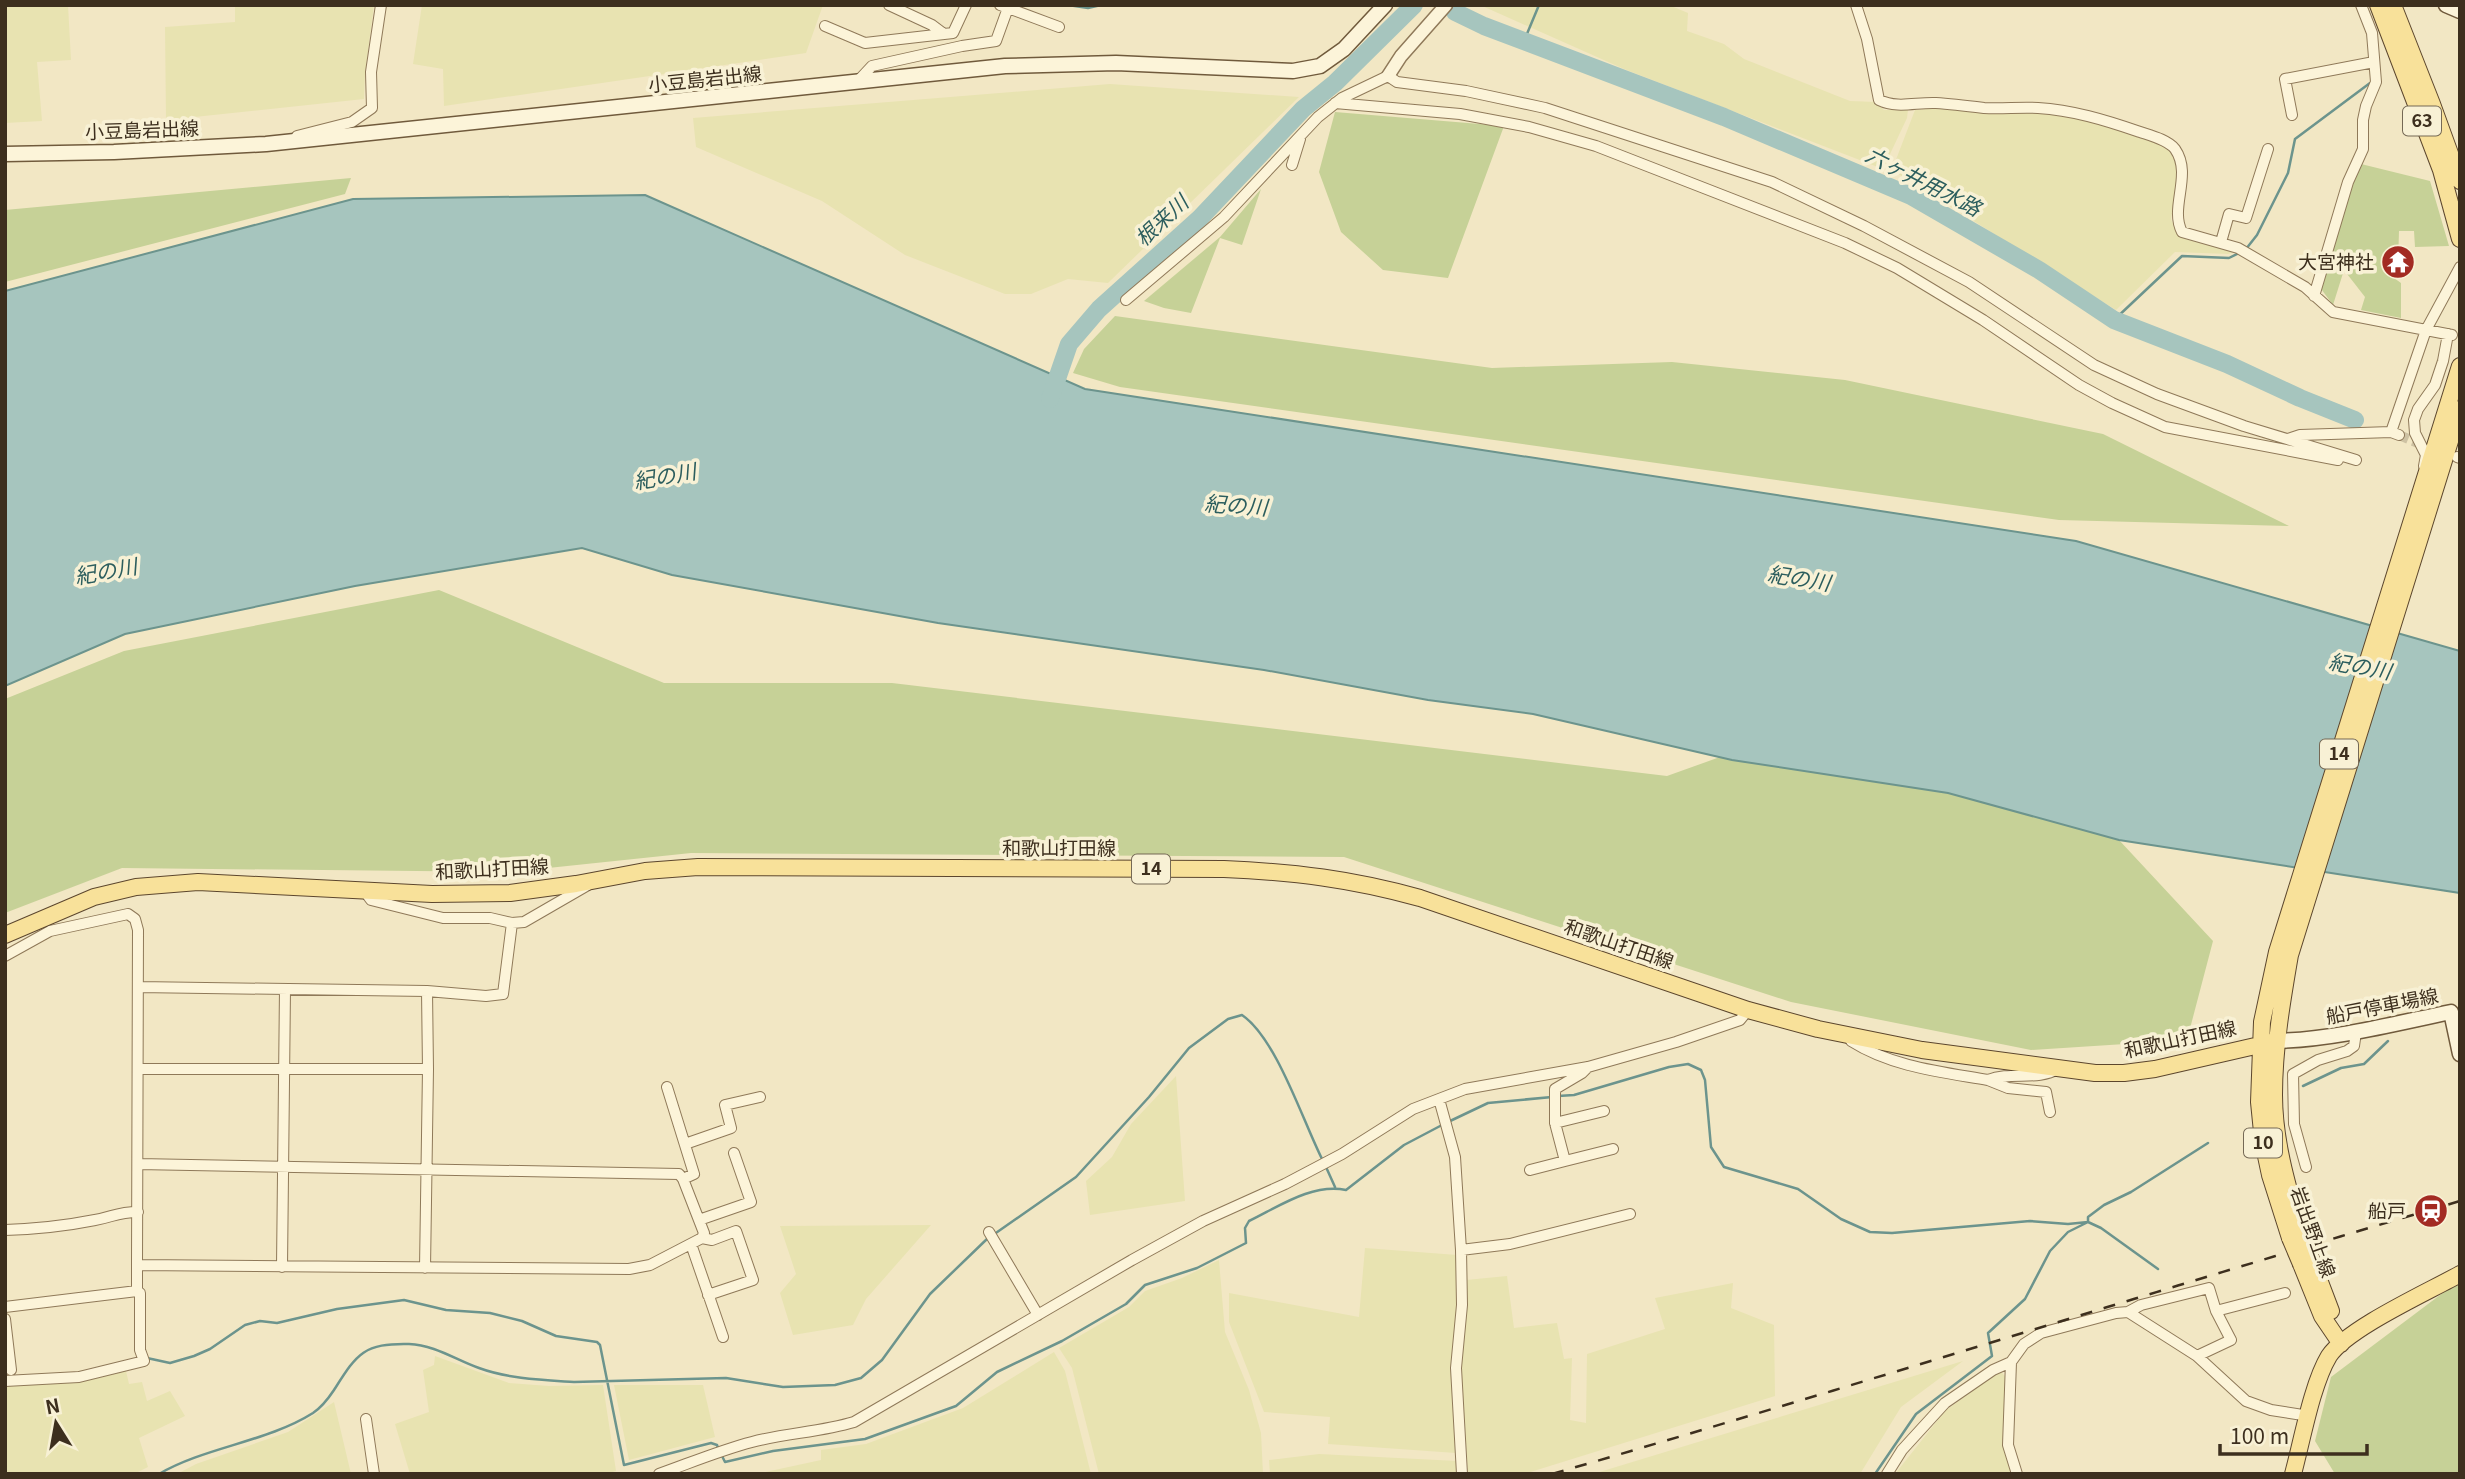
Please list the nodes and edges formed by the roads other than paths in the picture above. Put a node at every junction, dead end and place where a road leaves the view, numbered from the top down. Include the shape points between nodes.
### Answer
1 (381, 5) edge
2 (889, 5) edge
3 (966, 5) edge
4 (1385, 5) edge
5 (1446, 5) edge
6 (1856, 5) edge
7 (2361, 5) edge
8 (2378, 5) edge
9 (2446, 5) edge
10 (1006, 6) edge
11 (2396, 9) edge
12 (2460, 11) edge
13 (825, 26) dead end
14 (1059, 27) dead end
15 (944, 34) junction
16 (2374, 62) junction
17 (1388, 76) junction
18 (857, 82) junction
19 (1335, 103) junction
20 (2292, 115) dead end
21 (1300, 138) junction
22 (265, 144) junction
23 (2268, 149) dead end
24 (5, 154) edge
25 (1292, 165) dead end
26 (2460, 181) edge
27 (2460, 239) edge
28 (2221, 242) junction
29 (2460, 267) edge
30 (2314, 296) junction
31 (1126, 300) dead end
32 (2426, 330) junction
33 (2460, 366) edge
34 (2460, 410) edge
35 (2287, 439) junction
36 (2428, 489) junction
37 (590, 882) junction
38 (368, 891) junction
39 (512, 922) junction
40 (46, 925) junction
41 (5, 935) edge
42 (5, 956) edge
43 (138, 987) junction
44 (285, 989) junction
45 (427, 991) junction
46 (1748, 1010) junction
47 (2455, 1010) edge
48 (2356, 1032) junction
49 (1850, 1036) junction
50 (2277, 1041) junction
51 (2260, 1044) junction
52 (2460, 1054) edge
53 (1588, 1066) junction
54 (139, 1069) junction
55 (284, 1069) junction
56 (428, 1069) junction
57 (2059, 1069) junction
58 (1988, 1080) junction
59 (667, 1087) dead end
60 (760, 1097) dead end
61 (1439, 1099) junction
62 (1604, 1111) dead end
63 (2050, 1112) dead end
64 (1555, 1123) junction
65 (685, 1144) junction
66 (1613, 1149) dead end
67 (734, 1153) dead end
68 (1565, 1161) junction
69 (138, 1164) junction
70 (283, 1167) junction
71 (2306, 1167) dead end
72 (427, 1169) junction
73 (1530, 1170) dead end
74 (683, 1179) junction
75 (138, 1212) junction
76 (1630, 1214) dead end
77 (699, 1220) junction
78 (5, 1230) edge
79 (989, 1232) dead end
80 (2296, 1236) junction
81 (702, 1238) junction
82 (691, 1244) junction
83 (1461, 1250) junction
84 (137, 1265) junction
85 (282, 1267) junction
86 (425, 1268) junction
87 (2460, 1274) edge
88 (137, 1291) junction
89 (2285, 1293) dead end
90 (708, 1294) junction
91 (5, 1307) edge
92 (2216, 1311) junction
93 (2128, 1312) junction
94 (1038, 1315) junction
95 (5, 1319) edge
96 (723, 1337) dead end
97 (2341, 1344) junction
98 (2197, 1356) junction
99 (2011, 1362) junction
100 (10, 1370) dead end
101 (5, 1381) edge
102 (2309, 1416) junction
103 (366, 1419) dead end
104 (374, 1474) edge
105 (659, 1474) edge
106 (1462, 1474) edge
107 (1887, 1474) edge
108 (2017, 1474) edge
109 (2293, 1474) edge

1 - 22 street via 371,72 372,108 352,122
2 - 15 street
3 - 15 street via 953,33
4 - 18 main road, 小豆島岩出線 via 1344,49 1320,66 1293,71 1006,66
5 - 17 street
6 - 28 street via 1879,100 1892,106 1934,103 2063,110 2105,119 2163,141 2174,148 2180,162 2176,220 2182,232
7 - 16 street via 2372,33
8 - 27 main road, 63 via 2441,170
9 - 12 main road
10 - 14 street
10 - 18 street via 996,41 872,66
11 - 26 main road, 63
13 - 15 street via 865,43
16 - 20 street via 2285,79
16 - 30 street via 2376,82 2363,120 2363,149 2348,182
17 - 19 street
17 - 35 street via 1397,82 1545,108 1772,182 1969,282 2094,365 2157,394
18 - 22 main road, 小豆島岩出線
19 - 21 street
19 - 35 street via 1461,114 1596,146 1887,263 2079,385 2165,427 2356,460
21 - 25 street
21 - 31 street via 1224,218
22 - 24 main road, 小豆島岩出線
23 - 28 street via 2246,218 2229,214
28 - 30 street via 2278,270
29 - 32 street
30 - 32 street via 2333,312
32 - 35 street via 2395,433
32 - 36 street via 2450,335 2435,385 2414,420 2426,455
33 - 36 main road, 14
34 - 36 main road, 14
36 - 50 main road, 14 via 2290,955
36 - 51 main road, 和歌山打田線 / 14 via 2277,952
37 - 38 main road, 和歌山打田線 / 14 via 509,893
37 - 39 street via 524,922
37 - 46 main road, 和歌山打田線 / 14 via 698,867 1286,872 1338,878 1420,898
38 - 39 street via 371,900 443,918
38 - 40 main road, 和歌山打田線 / 14 via 198,882 136,887 94,897
39 - 45 street via 503,994
40 - 41 main road, 和歌山打田線 / 14
40 - 42 street
40 - 43 street via 128,914 138,930
43 - 44 street
43 - 54 street
44 - 45 street
44 - 55 street
45 - 56 street
46 - 49 main road, 和歌山打田線 / 14
46 - 53 street via 1740,1020 1716,1029
47 - 48 main road, 船戸停車場線
47 - 52 main road, 船戸停車場線
48 - 50 main road, 船戸停車場線
48 - 71 street via 2354,1046 2347,1051 2292,1074 2294,1124
49 - 57 main road, 和歌山打田線 / 14
49 - 58 street via 1861,1048 1912,1067
50 - 51 main road, 和歌山打田線 / 14
50 - 80 main road, 岩出野上線 / 10 via 2277,1136
51 - 57 main road, 和歌山打田線 / 14 via 2124,1073
51 - 80 main road, 岩出野上線 / 10 via 2263,1142 2270,1175
53 - 61 street via 1465,1088
53 - 64 street via 1555,1089
54 - 55 street
54 - 69 street
55 - 56 street
55 - 70 street
56 - 72 street
57 - 58 street via 2048,1075 2002,1075
58 - 63 street via 2008,1088 2046,1092
59 - 65 street
60 - 65 street via 725,1105 731,1128
61 - 83 street via 1455,1157
61 - 94 street via 1413,1109 1285,1184 1203,1221
62 - 64 street
64 - 68 street
65 - 74 street via 694,1174
66 - 68 street
67 - 77 street via 751,1202
68 - 73 street
69 - 70 street
69 - 75 street
70 - 72 street
70 - 85 street
72 - 74 street via 679,1174
72 - 86 street
74 - 77 street
75 - 78 street
75 - 84 street
76 - 83 street via 1510,1244
77 - 81 street
79 - 94 street
80 - 97 main road, 岩出野上線 / 10, bridge via 2331,1310
81 - 82 street
81 - 90 street via 712,1240 736,1231 753,1280
82 - 86 street via 650,1265 629,1269
82 - 90 street
83 - 106 street via 1456,1368
84 - 85 street
84 - 88 street
85 - 86 street
87 - 97 main road via 2378,1318
88 - 91 street
88 - 101 street via 144,1361 79,1377
89 - 92 street
90 - 96 street
92 - 93 street via 2209,1288
92 - 98 street via 2231,1339
93 - 98 street
93 - 99 street via 2040,1333 2024,1344
94 - 105 street via 854,1422 752,1442
95 - 100 street
97 - 102 main road via 2320,1373
98 - 102 street via 2246,1401
99 - 107 street via 1945,1403 1902,1450
99 - 108 street via 2008,1445
102 - 109 main road
103 - 104 street

